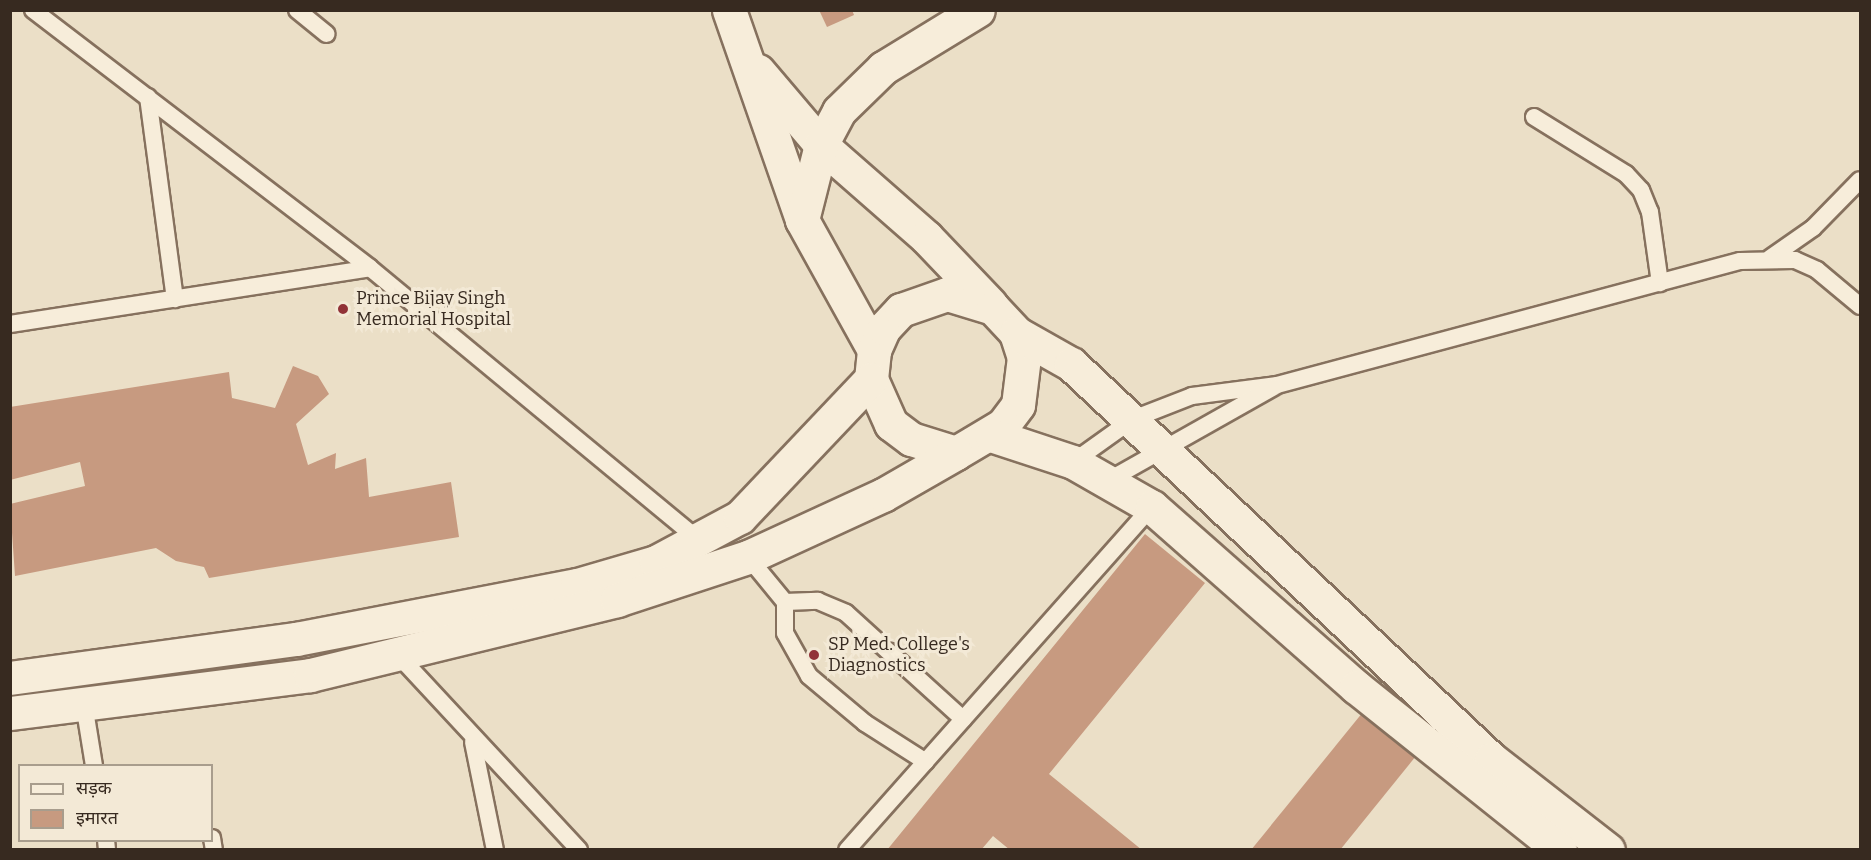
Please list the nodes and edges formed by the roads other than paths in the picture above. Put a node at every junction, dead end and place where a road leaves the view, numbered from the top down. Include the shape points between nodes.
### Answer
1 (33, 10) edge
2 (297, 10) edge
3 (729, 10) edge
4 (978, 10) edge
5 (327, 34) dead end
6 (746, 56) junction
7 (148, 97) junction
8 (1534, 117) dead end
9 (821, 145) junction
10 (1860, 180) edge
11 (802, 220) junction
12 (1770, 258) junction
13 (370, 268) junction
14 (1660, 283) junction
15 (175, 299) junction
16 (1860, 306) edge
17 (993, 308) junction
18 (10, 324) edge
19 (1016, 333) junction
20 (872, 364) junction
21 (1277, 385) junction
22 (1133, 419) junction
23 (991, 435) junction
24 (1159, 451) junction
25 (956, 453) junction
26 (1073, 462) junction
27 (1109, 480) junction
28 (1152, 507) junction
29 (724, 555) junction
30 (785, 602) junction
31 (398, 655) junction
32 (10, 678) edge
33 (84, 705) junction
34 (10, 713) edge
35 (963, 719) junction
36 (473, 741) junction
37 (926, 762) junction
38 (93, 764) edge
39 (495, 849) edge
40 (579, 849) edge
41 (847, 849) edge
42 (1560, 849) edge
43 (1608, 849) edge

1 - 7 lane
2 - 5 lane
3 - 6 street
4 - 9 street via 883,68 839,111
6 - 9 street
6 - 11 street
7 - 13 lane
7 - 15 lane
8 - 14 lane via 1626,174 1641,190 1650,212
9 - 11 street
9 - 17 street via 926,237
10 - 12 lane via 1813,228
11 - 20 street
12 - 14 lane
12 - 16 lane via 1816,270
13 - 15 lane
13 - 29 lane
14 - 21 lane
15 - 18 lane
17 - 19 street
17 - 20 street via 971,297 923,298 895,316
19 - 22 street via 1071,364
19 - 23 street via 1025,381 1018,405
20 - 25 street via 877,403 891,423 911,439
20 - 29 street via 740,517
21 - 22 lane via 1192,396
21 - 24 lane
22 - 24 street
22 - 26 lane
23 - 25 street
23 - 26 street
24 - 27 lane
24 - 43 street via 1491,759
25 - 29 street via 883,495
26 - 27 street
27 - 28 street
28 - 35 lane
28 - 42 street via 1356,687
29 - 30 lane
29 - 31 street via 617,600
29 - 32 street via 296,639
30 - 35 lane via 818,602 846,613
30 - 37 lane via 784,633 809,676 865,723
31 - 33 street via 310,675
31 - 36 lane
33 - 34 street
33 - 38 lane
35 - 37 lane
36 - 39 lane
36 - 40 lane
37 - 41 lane

